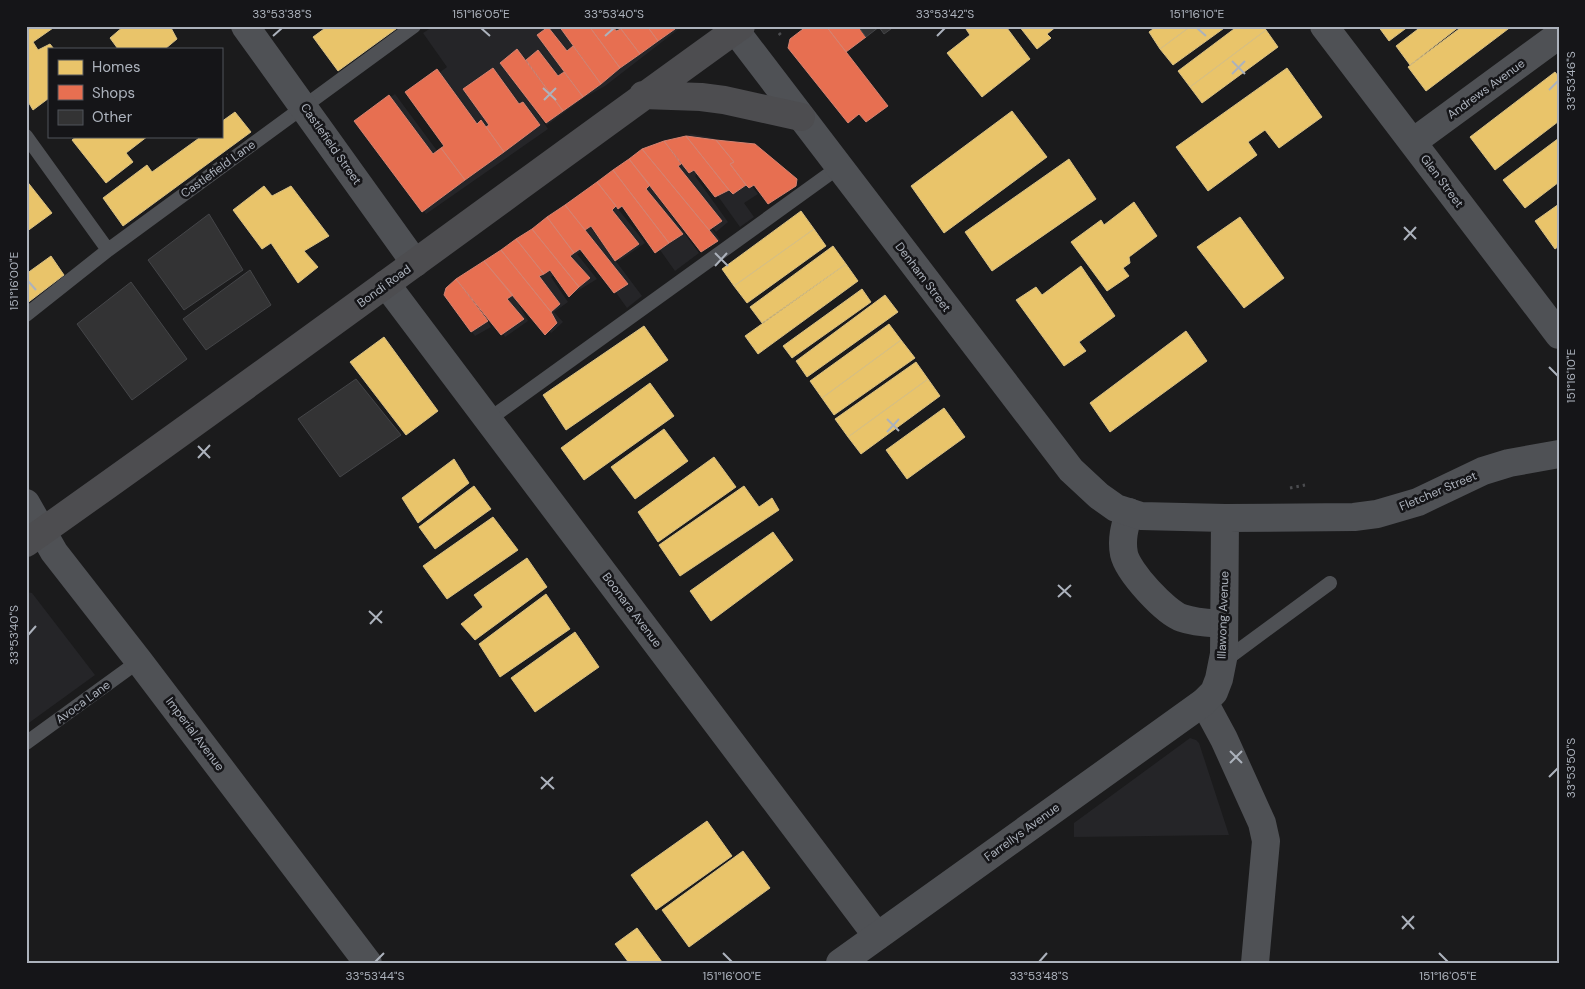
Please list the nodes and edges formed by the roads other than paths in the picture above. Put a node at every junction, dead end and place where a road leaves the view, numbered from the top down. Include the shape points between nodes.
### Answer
1 (245, 26) edge
2 (414, 26) edge
3 (1324, 26) edge
4 (736, 28) edge
5 (1559, 35) edge
6 (643, 95) junction
7 (304, 106) junction
8 (801, 118) junction
9 (26, 136) edge
10 (1412, 142) junction
11 (839, 167) junction
12 (108, 250) junction
13 (415, 263) junction
14 (386, 284) junction
15 (26, 315) edge
16 (1559, 335) edge
17 (488, 420) junction
18 (1559, 454) edge
19 (26, 503) edge
20 (1129, 512) junction
21 (1225, 518) junction
22 (35, 538) edge
23 (1330, 583) dead end
24 (1224, 624) junction
25 (139, 661) junction
26 (1222, 662) junction
27 (1204, 702) junction
28 (26, 743) edge
29 (877, 936) junction
30 (368, 963) edge
31 (840, 963) edge
32 (1255, 963) edge

1 - 7 street, Castlefield Street
2 - 7 lane, Castlefield Lane
3 - 10 street, Glen Street
4 - 6 main road, Bondi Road
4 - 8 street, Denham Street
5 - 10 street, Andrews Avenue
6 - 8 main road via 731,101
6 - 13 main road, Bondi Road
7 - 12 lane, Castlefield Lane
7 - 13 street, Castlefield Street
8 - 11 street, Denham Street
9 - 12 lane
10 - 16 street, Glen Street
11 - 17 lane
11 - 20 street, Denham Street via 1071,470 1099,496 1116,508
12 - 15 lane, Castlefield Lane
13 - 14 main road, Bondi Road
14 - 17 street, Boonara Avenue
14 - 22 main road, Bondi Road
17 - 29 street, Boonara Avenue
18 - 21 street, Fletcher Street via 1509,463 1418,502 1377,514
19 - 22 street, Imperial Avenue
20 - 21 street, Denham Street via 1142,516
20 - 24 street via 1123,533 1124,555 1147,590 1181,618
21 - 24 street, Illawong Avenue
22 - 25 street, Imperial Avenue via 60,559
23 - 26 lane
24 - 26 street, Illawong Avenue
25 - 28 lane, Avoca Lane
25 - 30 street, Imperial Avenue
26 - 27 street, Illawong Avenue via 1214,692
27 - 29 street, Farrellys Avenue
27 - 32 street via 1262,823 1266,841
29 - 31 street, Farrellys Avenue

